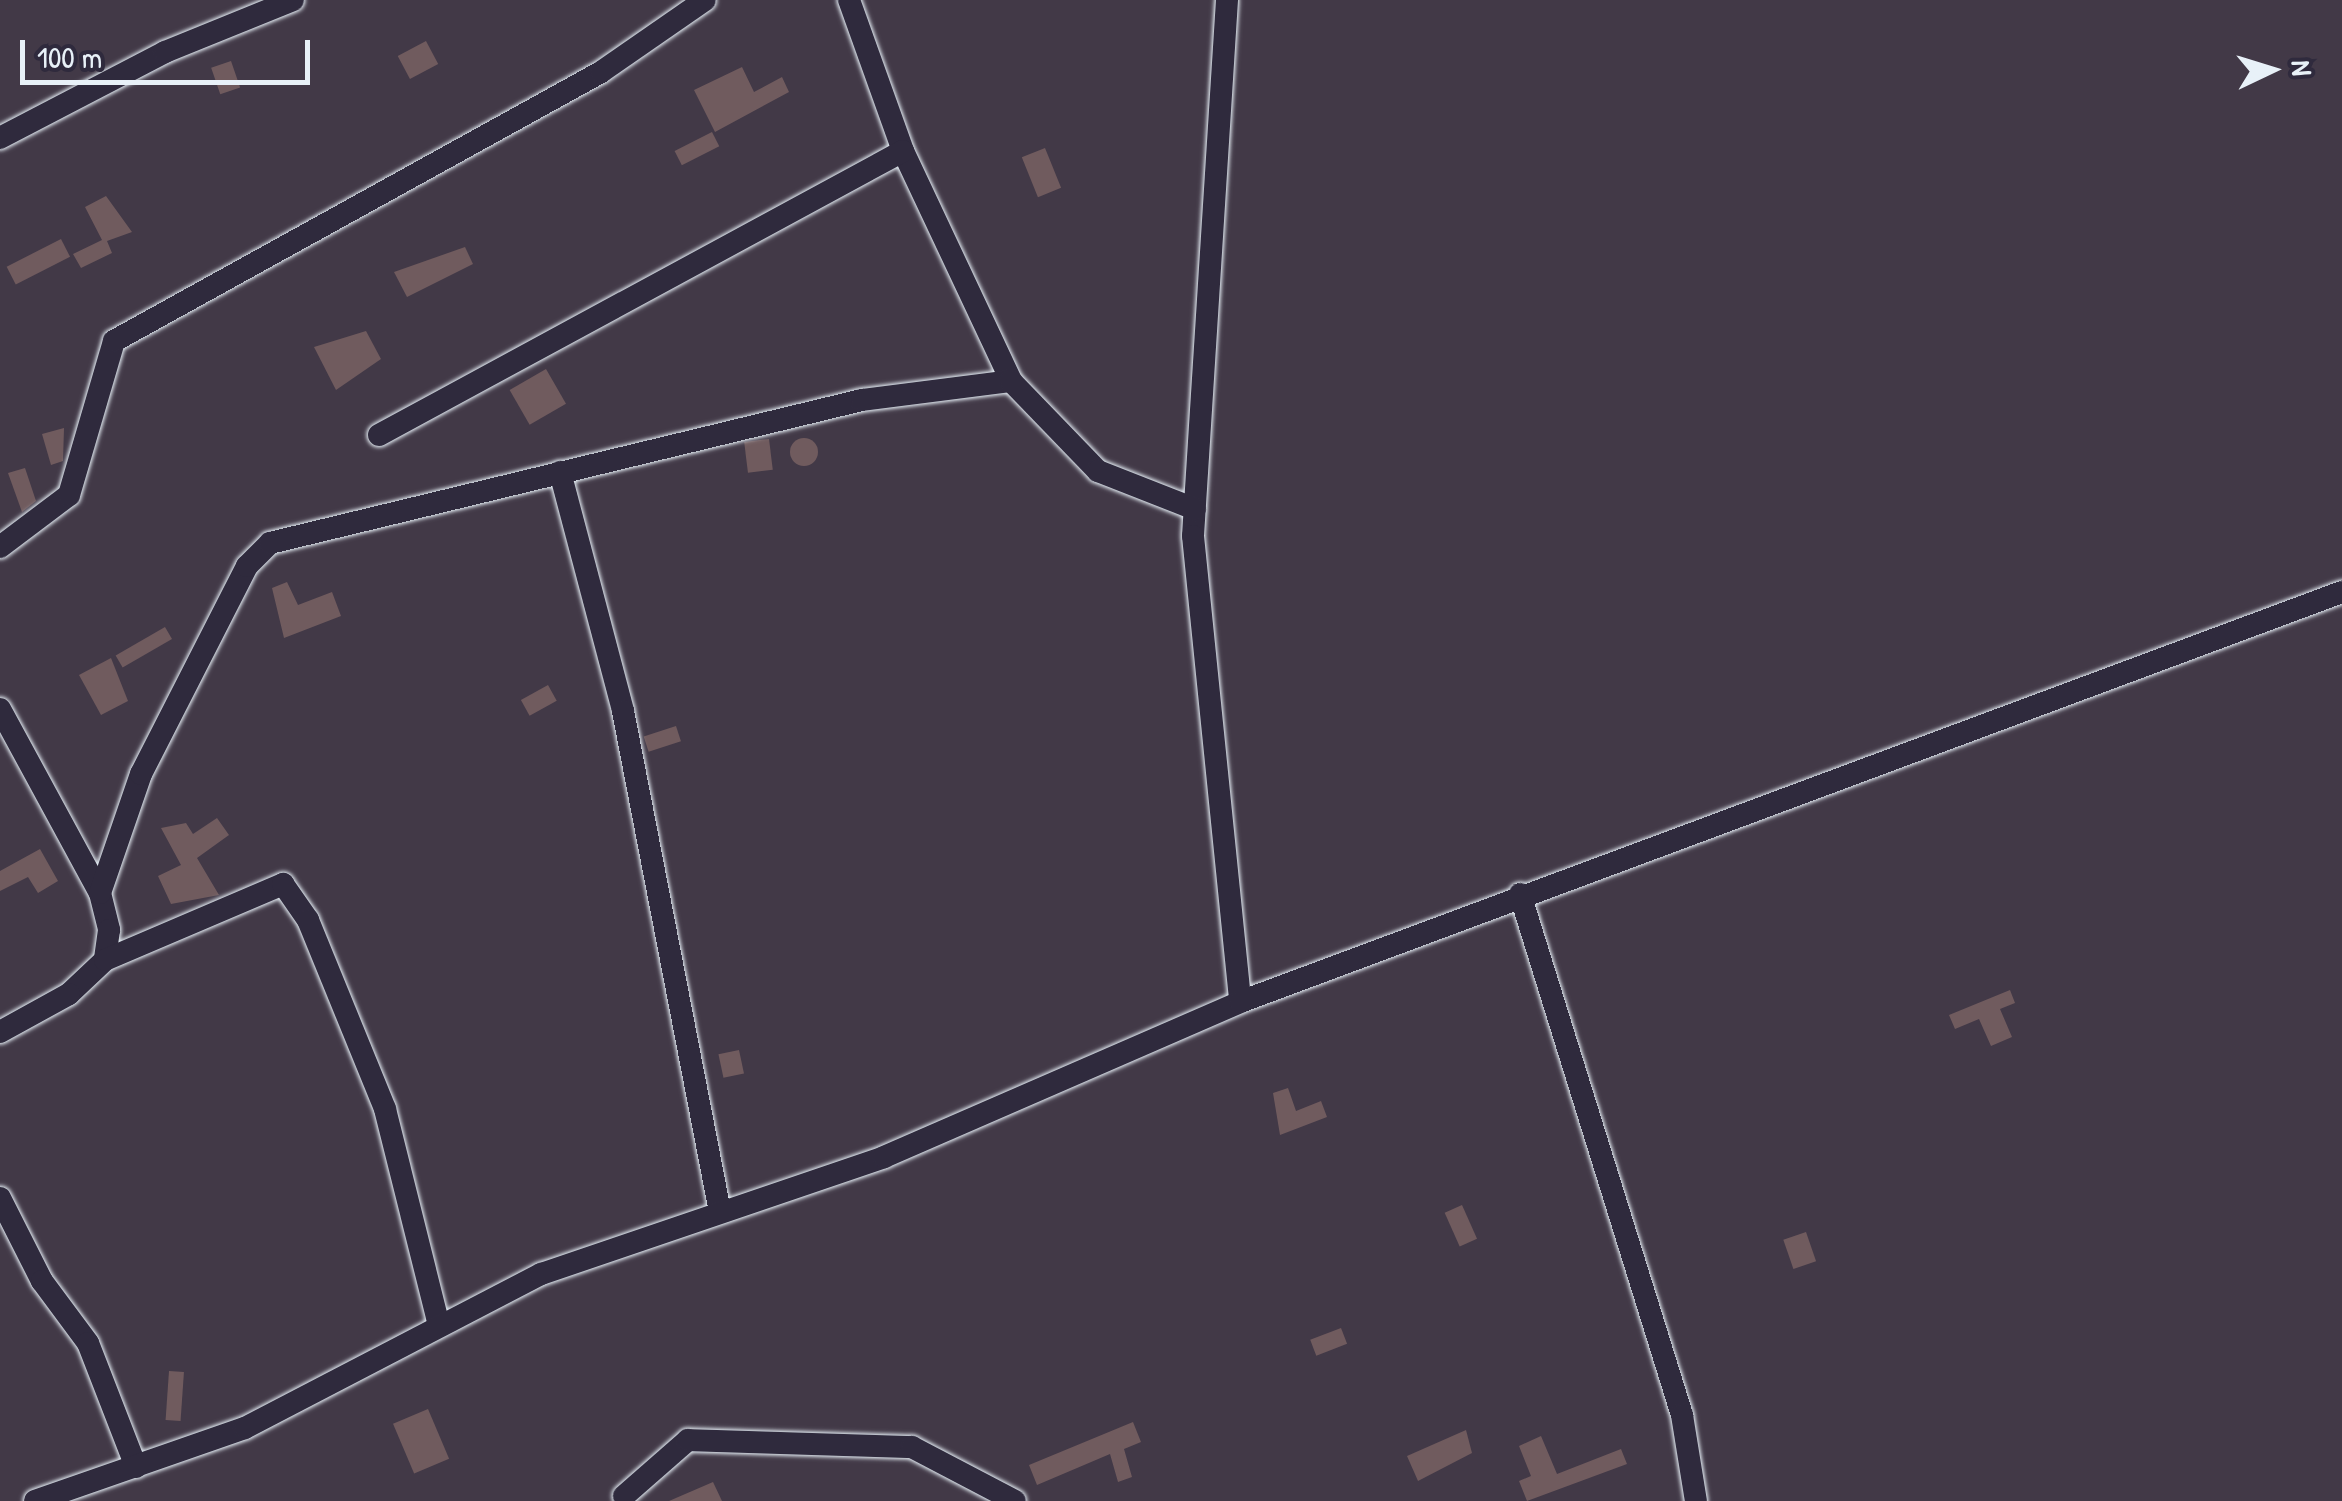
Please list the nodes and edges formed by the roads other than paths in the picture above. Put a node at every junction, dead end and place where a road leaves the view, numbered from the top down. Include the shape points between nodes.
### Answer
1 (293, 0) edge
2 (705, 0) edge
3 (849, 0) edge
4 (1227, 0) edge
5 (0, 138) edge
6 (903, 151) junction
7 (1012, 380) junction
8 (379, 434) dead end
9 (560, 472) junction
10 (1195, 509) junction
11 (0, 547) edge
12 (2342, 592) edge
13 (0, 709) edge
14 (100, 893) junction
15 (1520, 894) junction
16 (104, 960) junction
17 (1240, 1002) junction
18 (0, 1032) edge
19 (0, 1198) edge
20 (720, 1212) junction
21 (438, 1322) junction
22 (136, 1467) junction
23 (624, 1496) dead end
24 (34, 1501) edge
25 (1015, 1501) edge
26 (1696, 1501) edge

1 - 5 street via 166,52
2 - 11 street via 601,72 114,341 70,495
3 - 6 street
4 - 10 street
6 - 7 street
6 - 8 street
7 - 9 street via 862,400
7 - 10 street via 1098,472
9 - 14 street via 270,543 247,566 141,774
9 - 20 street via 623,711
10 - 17 street
12 - 15 street
13 - 14 street
14 - 16 street
15 - 17 street
15 - 26 street via 1682,1415
16 - 18 street via 69,994
16 - 21 street via 283,884 308,920 385,1109
17 - 20 street via 978,1121
19 - 22 street via 42,1281 88,1342
20 - 21 street via 542,1274
21 - 22 street via 245,1428
22 - 24 street
23 - 25 street via 688,1440 912,1446

